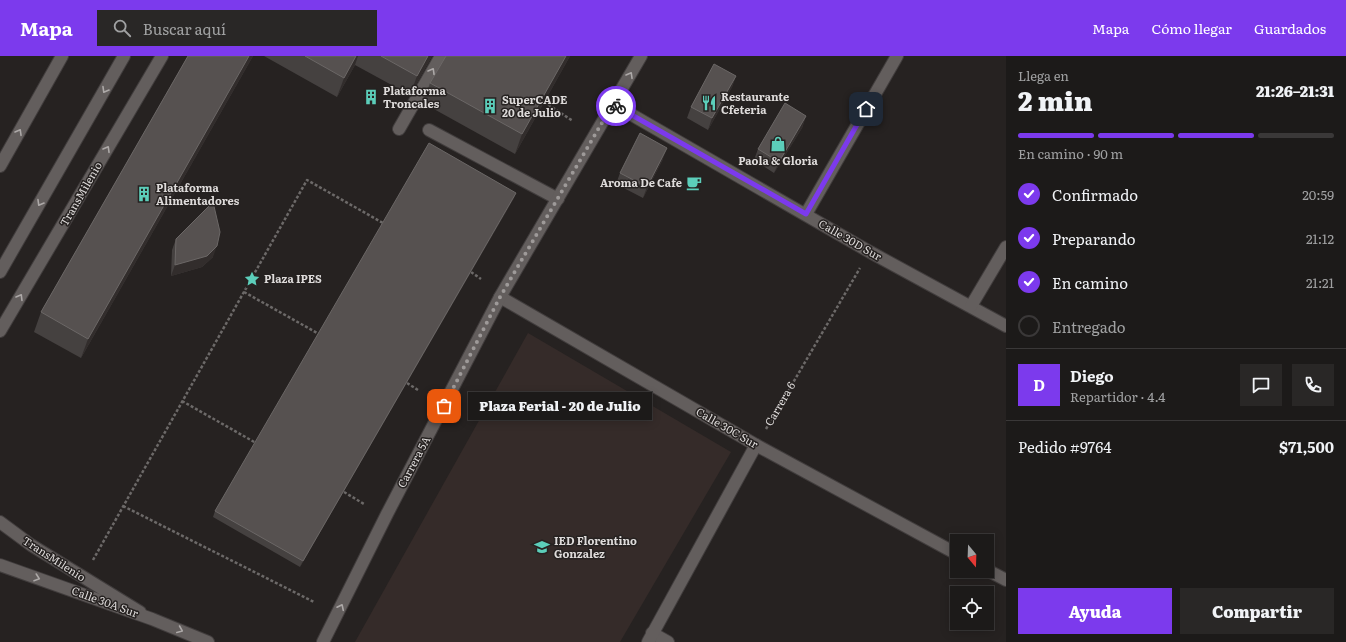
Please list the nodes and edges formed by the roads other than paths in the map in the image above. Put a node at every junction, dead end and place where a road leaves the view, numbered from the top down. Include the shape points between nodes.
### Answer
1 (62, 56) edge
2 (124, 56) edge
3 (162, 56) edge
4 (441, 56) edge
5 (641, 56) edge
6 (897, 56) edge
7 (613, 104) junction
8 (399, 129) dead end
9 (429, 130) dead end
10 (0, 166) edge
11 (558, 199) junction
12 (806, 214) junction
13 (1006, 247) edge
14 (0, 272) edge
15 (500, 297) junction
16 (971, 306) junction
17 (1006, 326) edge
18 (0, 331) edge
19 (756, 445) junction
20 (0, 522) edge
21 (950, 550) edge
22 (0, 565) edge
23 (994, 574) edge
24 (1006, 580) edge
25 (152, 619) junction
26 (650, 638) edge
27 (208, 642) edge
28 (323, 642) edge
29 (668, 642) edge

10 -> 1 street
2 -> 14 street
18 -> 3 street, TransMilenio
8 -> 4 street
7 -> 5 street, Carrera 5A
6 - 12 street
7 - 11 street, Carrera 5A
7 - 12 street, Calle 30D Sur
9 - 11 street
11 - 15 street, Carrera 5A
12 - 16 street, Calle 30D Sur via 870,252
13 - 16 street
15 - 19 street, Calle 30C Sur
28 -> 15 street, Carrera 5A via 386,514
16 - 17 street, Calle 30D Sur
19 - 21 street, Calle 30C Sur
19 - 26 street
20 - 25 street, TransMilenio via 31,545
22 -> 25 street, Calle 30A Sur
23 - 24 street
25 -> 27 street, Calle 30A Sur
26 - 29 street

